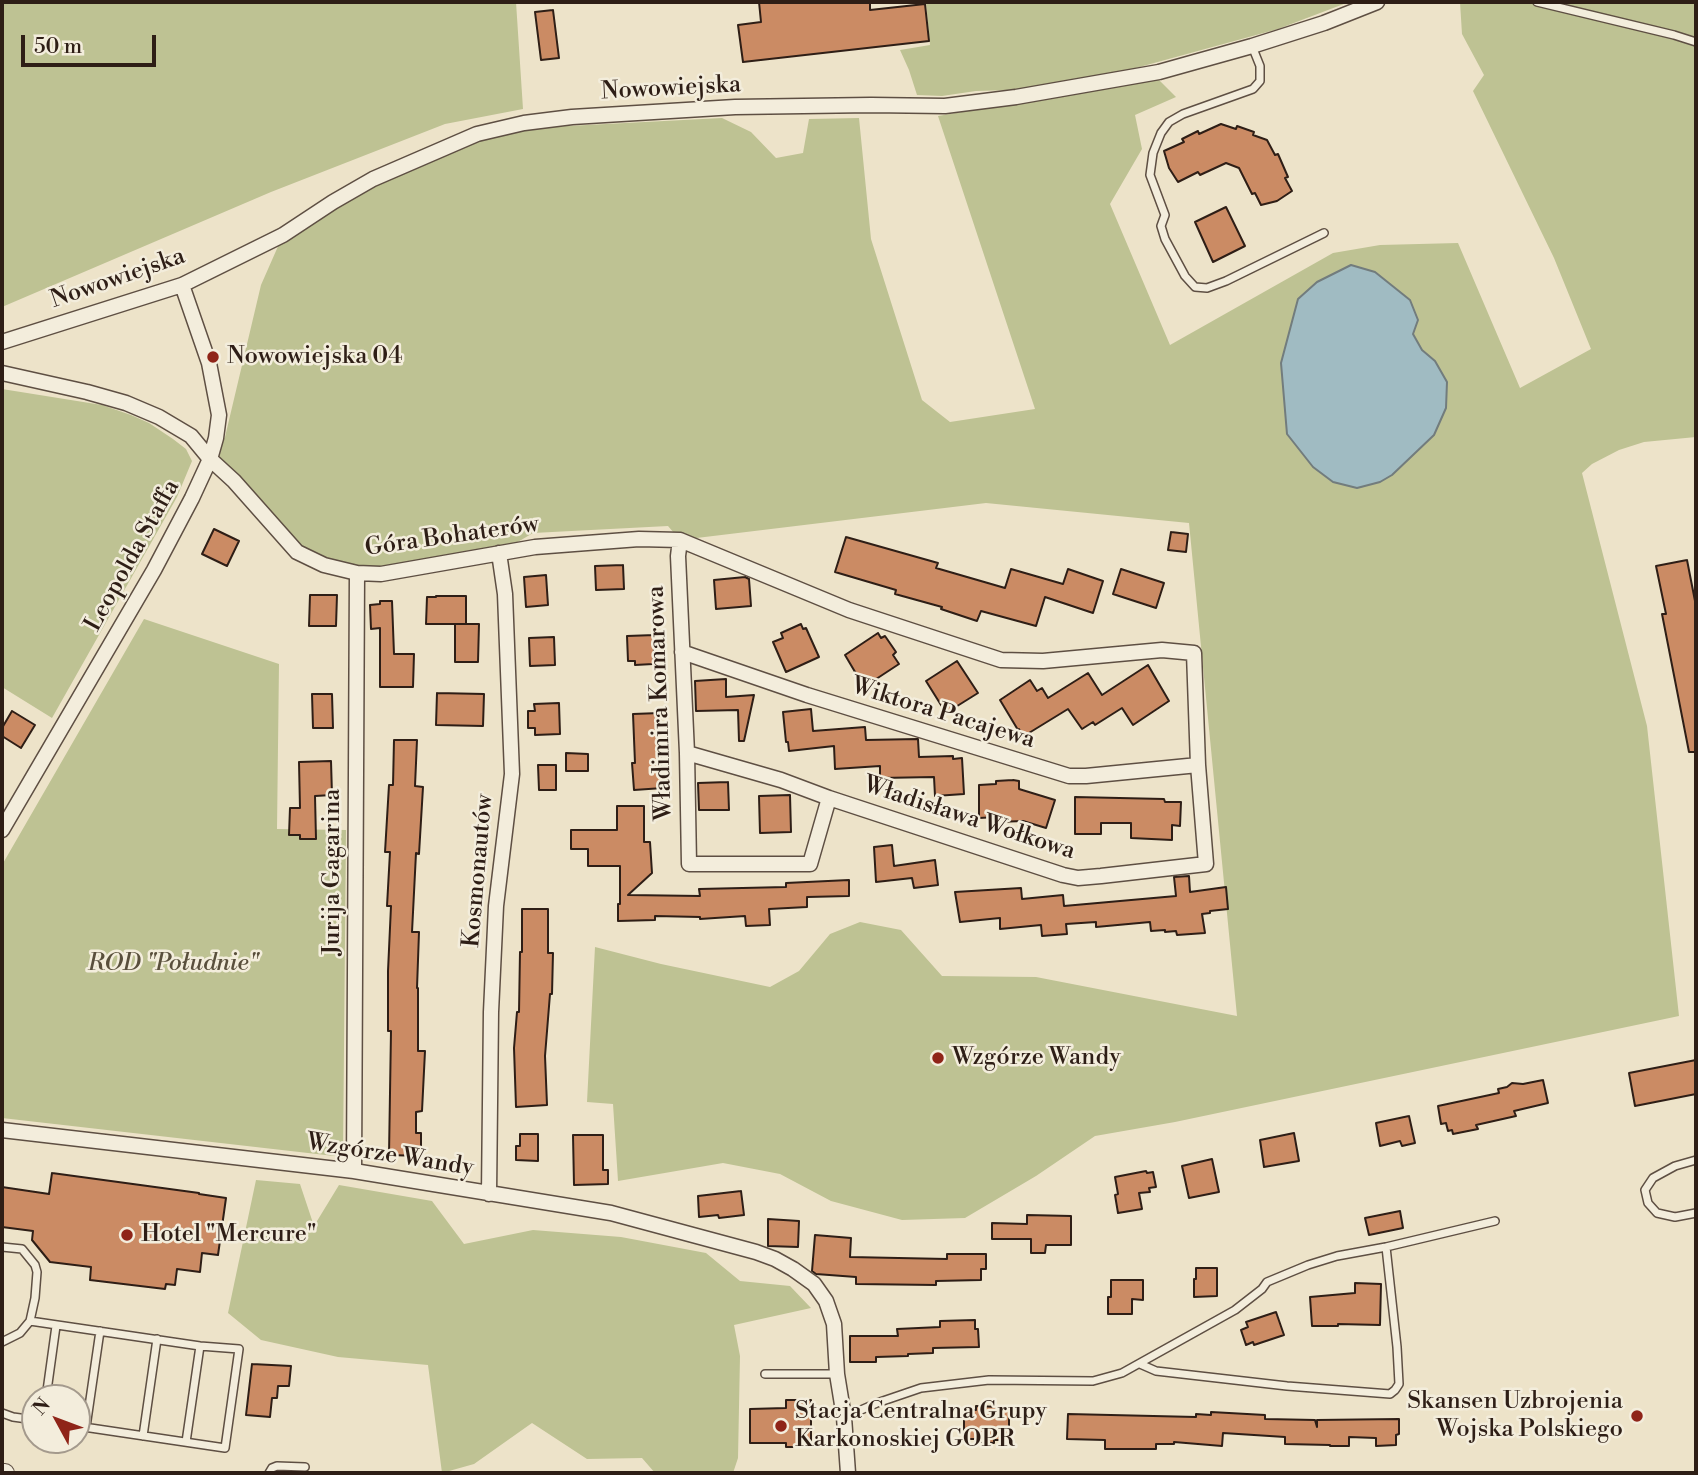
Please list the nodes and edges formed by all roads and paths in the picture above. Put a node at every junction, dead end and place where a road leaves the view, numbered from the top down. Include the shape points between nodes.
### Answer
1 (1377, 2) edge
2 (1537, 2) edge
3 (1696, 42) edge
4 (1252, 46) junction
5 (1324, 233) dead end
6 (182, 285) junction
7 (2, 342) edge
8 (2, 373) edge
9 (210, 459) junction
10 (680, 540) junction
11 (499, 553) junction
12 (357, 573) junction
13 (682, 652) junction
14 (687, 753) junction
15 (1198, 765) junction
16 (829, 798) junction
17 (2, 830) edge
18 (689, 864) joint
19 (2, 1130) edge
20 (1696, 1160) edge
21 (354, 1171) junction
22 (489, 1194) junction
23 (1696, 1213) edge
24 (1495, 1222) dead end
25 (2, 1247) edge
26 (1386, 1247) junction
27 (30, 1321) junction
28 (56, 1326) junction
29 (100, 1331) junction
30 (157, 1339) junction
31 (2, 1342) edge
32 (200, 1346) junction
33 (1140, 1364) junction
34 (765, 1374) dead end
35 (836, 1374) junction
36 (48, 1384) edge
37 (91, 1393) edge
38 (2, 1413) edge
39 (21, 1418) edge
40 (844, 1418) junction
41 (91, 1428) edge
42 (144, 1436) junction
43 (186, 1442) junction
44 (305, 1467) dead end
45 (270, 1473) edge
46 (848, 1473) edge

1 - 4 street, Nowowiejska
2 - 3 lane
4 - 5 lane via 1260,66 1260,81 1253,89 1184,114 1161,133 1150,175 1165,215 1161,226 1165,239 1185,276 1195,286 1208,288
4 - 6 street, Nowowiejska via 1159,72 945,106 735,107 524,123 477,134 373,179 282,235
6 - 7 street, Nowowiejska
6 - 9 street, Leopolda Staffa via 209,363 219,415
8 - 9 street, Góra Bohaterów via 126,402 191,436
9 - 12 street, Góra Bohaterów via 297,552
9 - 17 street, Leopolda Staffa via 148,581
10 - 11 street, Góra Bohaterów via 561,545
10 - 13 street, Władimira Komarowa
10 - 15 street via 849,610 1001,660 1043,661 1162,650 1194,653
11 - 12 street, Góra Bohaterów via 381,574
11 - 22 street, Kosmonautów via 505,594 512,774 496,906
12 - 21 street, Jurija Gagarina
13 - 14 street, Władimira Komarowa
13 - 15 street, Wiktora Pacajewa via 1069,776
14 - 16 street, Władisława Wołkowa via 781,779
14 - 18 street, Władimira Komarowa
15 - 16 street, Władisława Wołkowa via 1206,864 1101,876 1063,876
16 - 18 street, Władisława Wołkowa via 810,864
19 - 21 street, Wzgórze Wandy
20 - 23 lane via 1653,1178 1645,1190 1657,1213
21 - 22 street, Wzgórze Wandy
22 - 35 street, Wzgórze Wandy via 611,1213 775,1259 814,1284 825,1301 834,1324
24 - 26 lane
25 - 27 lane via 22,1249 35,1265
26 - 33 lane via 1337,1256 1267,1282 1235,1310
26 - 33 lane via 1399,1384 1390,1394 1156,1371
27 - 28 lane
27 - 31 lane via 20,1333
28 - 29 lane
28 - 36 lane
29 - 30 lane
29 - 37 lane
30 - 32 lane
30 - 42 lane
32 - 43 lane
32 - 43 lane via 239,1349 225,1448
33 - 40 lane via 1093,1381 989,1380 922,1388
34 - 35 lane
35 - 40 street, Wzgórze Wandy
38 - 39 lane
40 - 46 street, Wzgórze Wandy
41 - 42 lane
42 - 43 lane
44 - 45 lane via 277,1466

